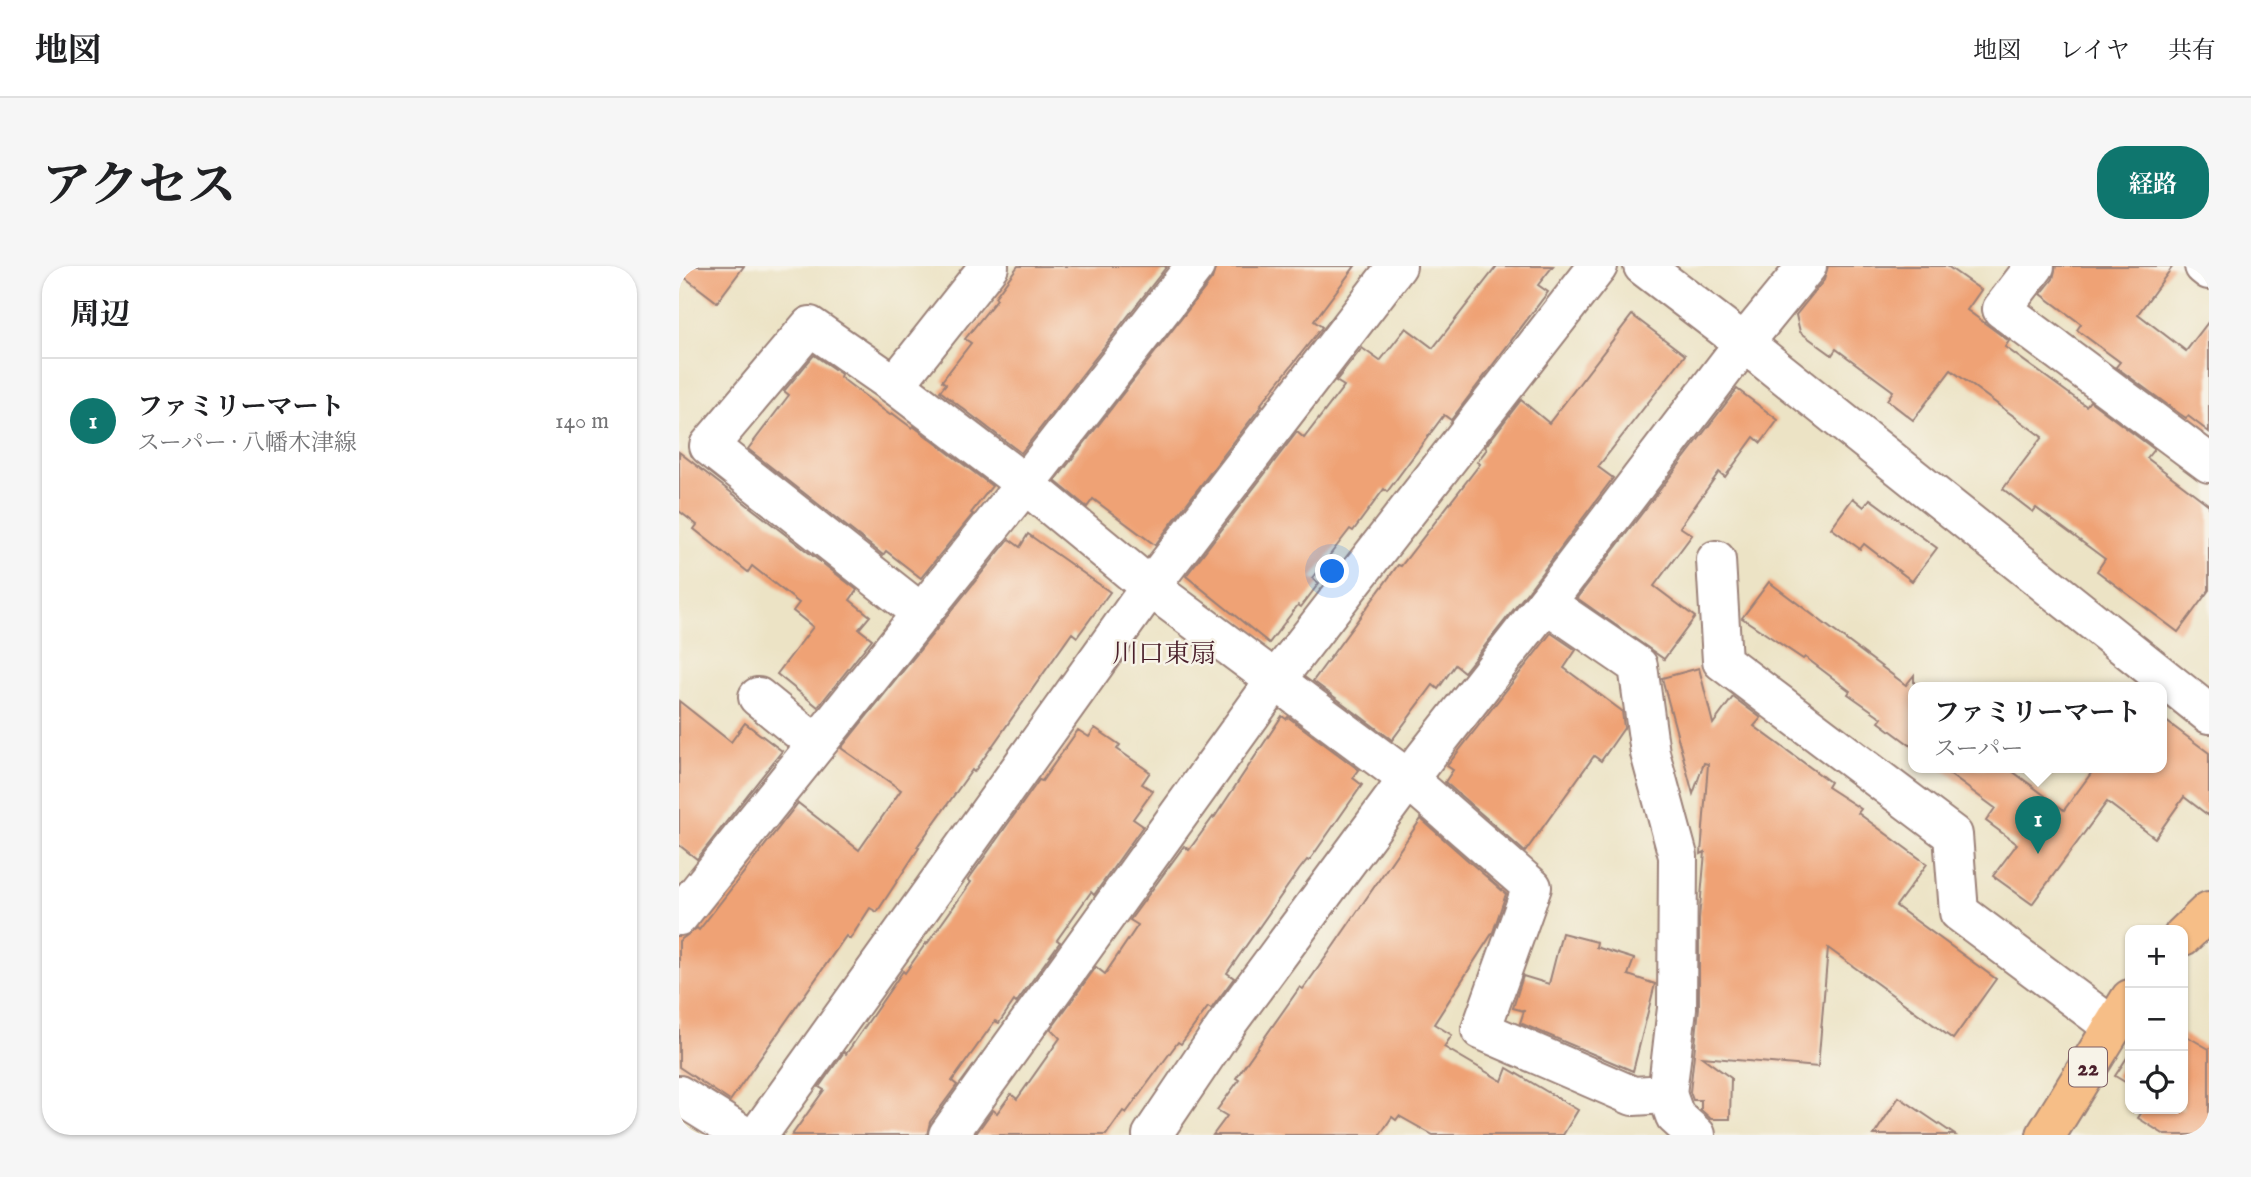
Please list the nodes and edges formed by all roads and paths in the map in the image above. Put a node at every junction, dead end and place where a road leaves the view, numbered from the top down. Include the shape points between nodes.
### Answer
1 (989, 266) edge
2 (1195, 266) edge
3 (1397, 266) edge
4 (1598, 266) edge
5 (1643, 266) edge
6 (1807, 266) edge
7 (2035, 266) edge
8 (2204, 266) edge
9 (2209, 270) edge
10 (1744, 343) junction
11 (895, 385) junction
12 (2209, 463) edge
13 (1025, 484) junction
14 (1716, 560) dead end
15 (1150, 587) junction
16 (1546, 603) junction
17 (921, 613) junction
18 (1275, 681) junction
19 (758, 697) dead end
20 (2209, 714) edge
21 (816, 744) junction
22 (1408, 779) junction
23 (2209, 911) edge
24 (679, 916) edge
25 (2188, 931) edge
26 (2122, 1013) edge
27 (1667, 1094) junction
28 (679, 1095) edge
29 (743, 1135) edge
30 (758, 1135) edge
31 (948, 1135) edge
32 (1152, 1135) edge
33 (1696, 1135) edge
34 (2046, 1135) edge

1 - 11 street
2 - 13 street
3 - 15 street
4 - 18 street
5 - 10 street
6 - 10 street
7 - 12 street via 2002,309
8 - 9 street
10 - 16 street
10 - 20 street
11 - 13 street
11 - 17 street via 810,326 709,446
13 - 15 street
13 - 17 street
14 - 26 street via 1722,661 1953,835 1959,912
15 - 18 street
15 - 30 street
16 - 22 street
16 - 27 street via 1638,666 1650,754 1678,856 1677,1008
17 - 21 street
18 - 22 street
18 - 31 street
19 - 21 street
21 - 24 street
22 - 27 street via 1532,887 1481,1030 1633,1096
22 - 32 street via 1229,1021
23 - 25 main road
26 - 34 main road, 22
27 - 33 street via 1675,1115
28 - 29 street

